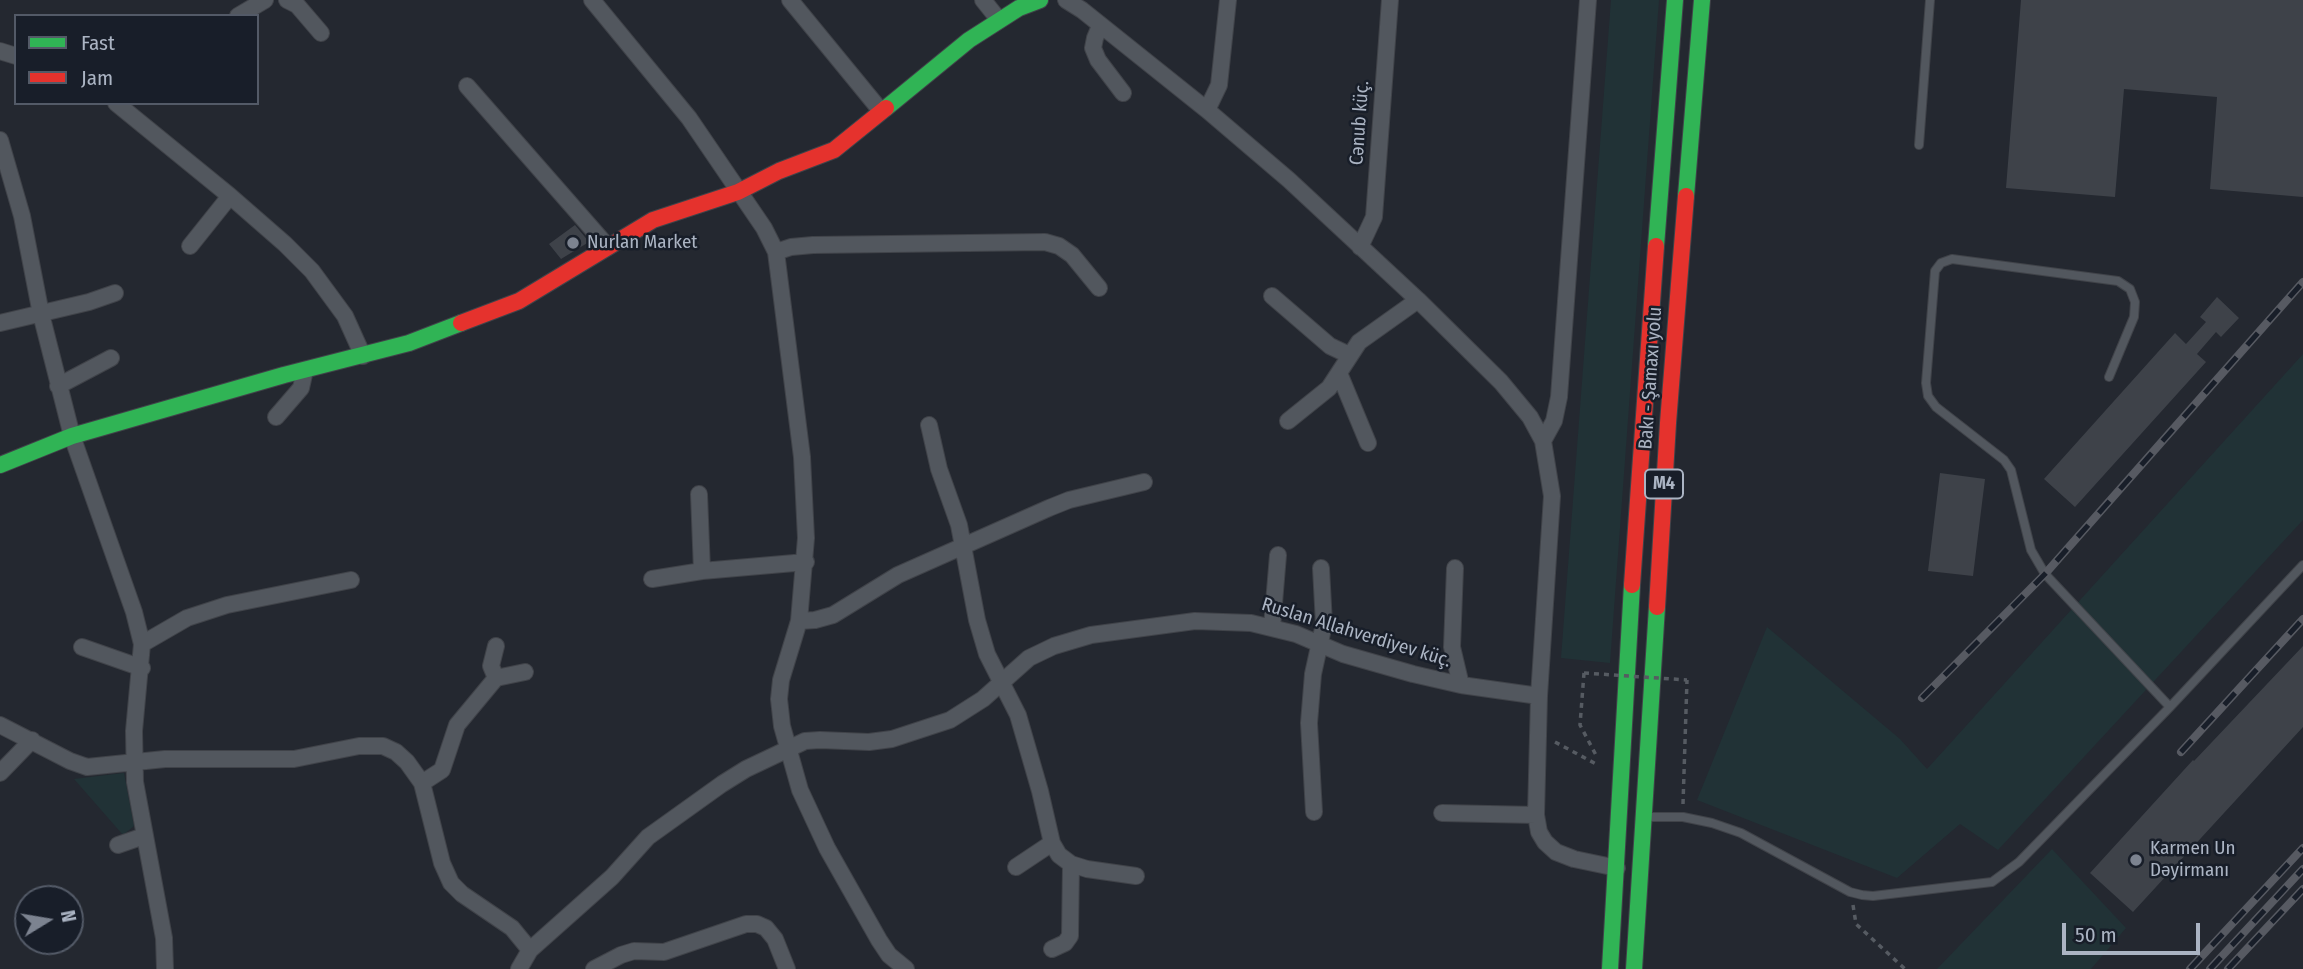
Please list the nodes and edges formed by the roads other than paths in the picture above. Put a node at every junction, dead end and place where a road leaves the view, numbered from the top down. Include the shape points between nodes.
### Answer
1 (286, 0) edge
2 (592, 0) edge
3 (790, 0) edge
4 (983, 0) edge
5 (1040, 0) edge
6 (1066, 0) edge
7 (1228, 0) edge
8 (1390, 0) edge
9 (1588, 0) edge
10 (1675, 0) edge
11 (1702, 0) edge
12 (1930, 0) edge
13 (263, 1) edge
14 (242, 14) edge
15 (999, 20) junction
16 (1100, 26) junction
17 (321, 33) dead end
18 (467, 86) dead end
19 (1123, 93) dead end
20 (118, 105) edge
21 (1207, 110) junction
22 (881, 111) junction
23 (0, 140) edge
24 (1919, 145) dead end
25 (738, 192) junction
26 (230, 196) junction
27 (190, 246) dead end
28 (608, 247) junction
29 (1360, 247) junction
30 (776, 252) junction
31 (1099, 288) dead end
32 (115, 293) dead end
33 (1272, 296) dead end
34 (1418, 300) junction
35 (40, 314) junction
36 (0, 323) edge
37 (1349, 355) junction
38 (363, 356) junction
39 (111, 358) dead end
40 (305, 370) junction
41 (1339, 373) junction
42 (2109, 377) dead end
43 (58, 386) junction
44 (276, 417) dead end
45 (1288, 421) dead end
46 (929, 425) dead end
47 (72, 436) junction
48 (1543, 441) junction
49 (1368, 443) dead end
50 (0, 466) edge
51 (1144, 482) dead end
52 (699, 494) dead end
53 (964, 545) junction
54 (1278, 555) dead end
55 (806, 562) junction
56 (2303, 565) edge
57 (1321, 568) dead end
58 (1455, 568) dead end
59 (702, 571) junction
60 (652, 579) dead end
61 (351, 580) dead end
62 (799, 621) junction
63 (1272, 627) junction
64 (142, 644) junction
65 (1322, 644) junction
66 (496, 646) dead end
67 (82, 647) dead end
68 (142, 668) junction
69 (525, 672) dead end
70 (496, 678) junction
71 (1002, 684) junction
72 (1461, 685) junction
73 (1539, 696) junction
74 (2170, 707) junction
75 (0, 725) edge
76 (32, 740) junction
77 (788, 748) junction
78 (134, 761) junction
79 (0, 773) edge
80 (422, 783) junction
81 (1314, 812) dead end
82 (1443, 813) dead end
83 (1536, 816) junction
84 (1645, 817) junction
85 (144, 836) junction
86 (1052, 843) junction
87 (118, 845) dead end
88 (1071, 864) junction
89 (1016, 867) dead end
90 (1617, 868) junction
91 (1136, 876) dead end
92 (1052, 949) dead end
93 (530, 950) junction
94 (165, 969) edge
95 (519, 969) edge
96 (594, 969) edge
97 (787, 969) edge
98 (906, 969) edge
99 (1610, 969) edge
100 (1634, 969) edge

1 - 13 street via 269,5
1 - 17 street via 297,5
2 - 25 street via 689,118
3 - 22 street
4 - 15 street
5 - 15 main road
6 - 16 street
7 - 21 street via 1219,85
8 - 29 street, Cənub küç. via 1374,217
9 - 48 street via 1559,397 1554,421
10 - 90 main road, Bakı - Şamaxı yolu / M4 via 1642,419
11 - 84 main road, Bakı - Şamaxı yolu / M4 via 1668,423
12 - 24 lane
13 - 14 street
15 - 22 main road
16 - 19 street via 1093,48
16 - 21 street
18 - 28 street
20 - 26 street
21 - 29 street
22 - 25 main road via 834,150
23 - 35 street via 22,216
25 - 28 main road via 653,220
25 - 30 street
26 - 27 street
26 - 38 street via 285,244 328,291
28 - 38 main road via 519,301
29 - 34 street
30 - 31 street via 813,245 1045,242 1072,255
30 - 55 street via 802,457
32 - 35 street
33 - 37 street via 1330,345
34 - 37 street via 1359,342
34 - 48 street via 1501,382
35 - 36 street
35 - 43 street
37 - 41 street
38 - 40 main road
39 - 43 street
40 - 44 street via 301,388
40 - 47 main road
41 - 45 street via 1329,388
41 - 49 street
42 - 74 lane via 2136,302 2130,289 2118,281 1951,259 1935,271 1928,396 2004,460 2011,470 2031,550 2045,574
43 - 47 street
46 - 53 street
47 - 50 main road
47 - 64 street
48 - 73 street via 1552,496
51 - 53 street via 1069,500
52 - 59 street
53 - 62 street via 898,575 833,615
53 - 71 street via 977,620
54 - 63 street
55 - 59 street
55 - 62 street
56 - 74 lane
57 - 65 street via 1325,604
58 - 72 street via 1452,647
59 - 60 street
61 - 64 street via 227,605 187,618
62 - 77 street via 779,699
63 - 65 street, Ruslan Allahverdiyev küç.
63 - 71 street, Ruslan Allahverdiyev küç. via 1195,621 1091,635 1040,652
64 - 68 street
65 - 72 street, Ruslan Allahverdiyev küç. via 1343,654
65 - 81 street via 1313,674 1309,723
66 - 70 street via 491,666
67 - 68 street
68 - 78 street
69 - 70 street
70 - 80 street via 457,726 442,770
71 - 77 street, Ruslan Allahverdiyev küç. via 970,709 925,730 869,743 820,740
71 - 86 street via 1018,715
72 - 73 street, Ruslan Allahverdiyev küç.
73 - 83 street
74 - 84 lane via 2019,862 1982,885 1872,896 1850,892 1741,833 1683,817
75 - 76 street
76 - 78 street via 80,765
76 - 79 street
77 - 93 street, Ruslan Allahverdiyev küç. via 722,784 662,825 587,901
77 - 98 street via 804,801 838,871 884,949
78 - 80 street via 294,759 383,746 407,762
78 - 85 street
80 - 93 street via 451,883 512,928
82 - 83 street
83 - 90 street via 1539,832 1556,852
84 - 100 main road, Bakı - Şamaxı yolu / M4
85 - 87 street
85 - 94 street via 164,938
86 - 88 street
86 - 89 street
88 - 91 street
88 - 92 street via 1070,936
90 - 99 main road, Bakı - Şamaxı yolu / M4
93 - 95 street, Ruslan Allahverdiyev küç.
96 - 97 street via 634,951 664,952 746,924 766,928

